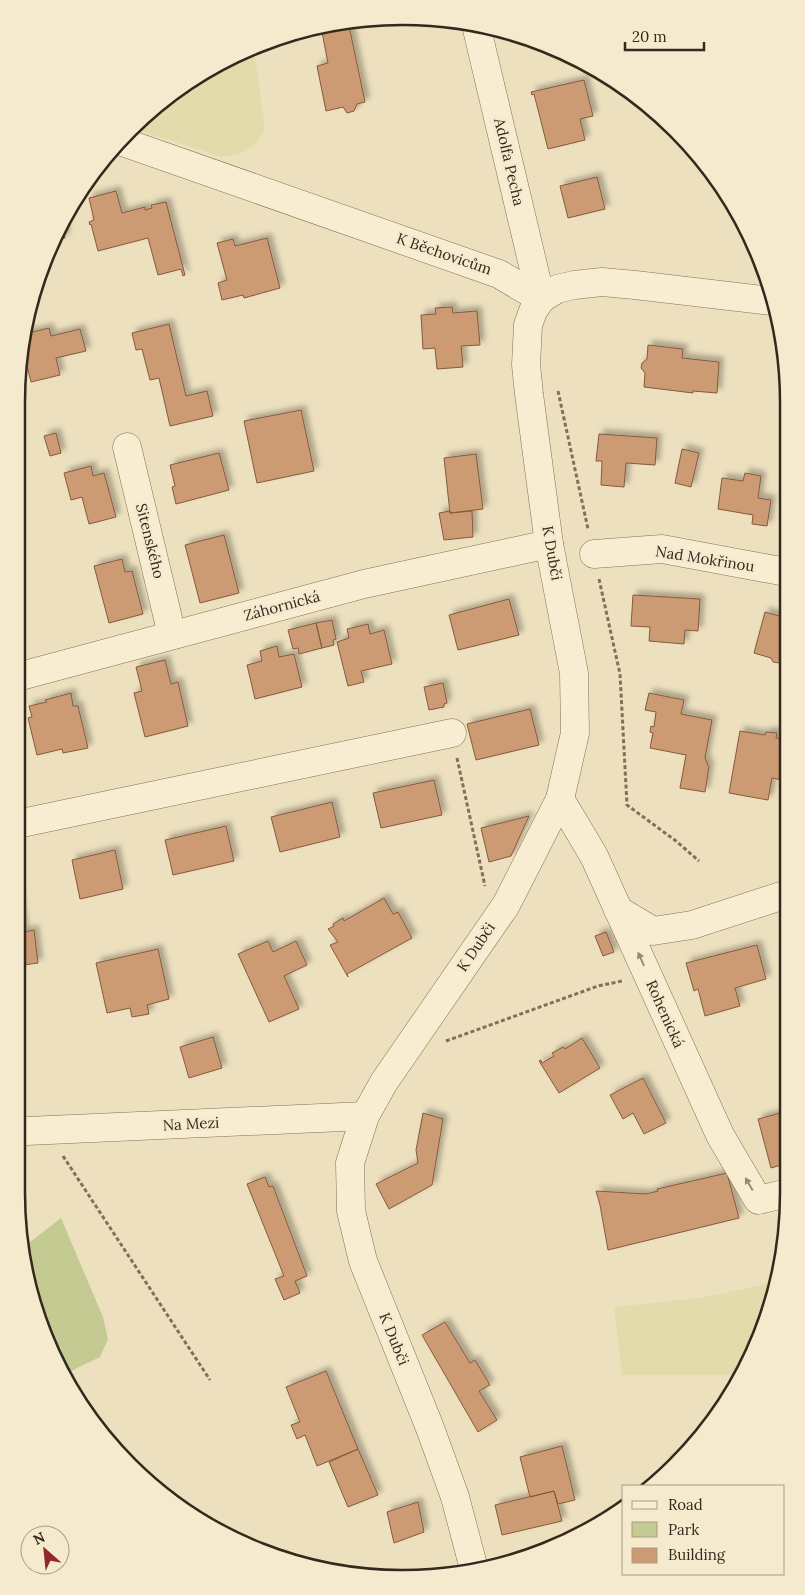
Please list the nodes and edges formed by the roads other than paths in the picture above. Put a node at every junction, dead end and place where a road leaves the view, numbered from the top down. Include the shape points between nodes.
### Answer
1 (478, 32) edge
2 (128, 144) edge
3 (540, 299) junction
4 (766, 300) edge
5 (127, 447) dead end
6 (549, 544) junction
7 (594, 554) dead end
8 (780, 571) edge
9 (172, 635) junction
10 (25, 675) edge
11 (452, 733) road end
12 (560, 799) junction
13 (25, 822) edge
14 (780, 896) edge
15 (618, 910) junction
16 (365, 1116) junction
17 (25, 1130) edge
18 (780, 1195) edge
19 (473, 1564) edge

1 - 3 street, Adolfa Pecha
2 - 3 street, K Běchovicům via 499,274
3 - 4 street via 557,289 602,282
3 - 6 street, K Dubči via 528,325 526,365
5 - 9 street, Sitenského
6 - 9 street, Záhornická via 364,584
6 - 12 street, K Dubči via 574,673 575,733
7 - 8 street, Nad Mokřinou via 662,549
9 - 10 street, Záhornická
11 - 13 street
12 - 15 street, Rohenická via 594,856
12 - 16 street, K Dubči via 506,905 384,1082
14 - 15 street via 692,925 653,931
18 -> 15 street, Rohenická via 758,1200 720,1135
16 - 17 street, Na Mezi
16 - 19 street, K Dubči via 350,1163 351,1211 363,1261 430,1428 452,1489

